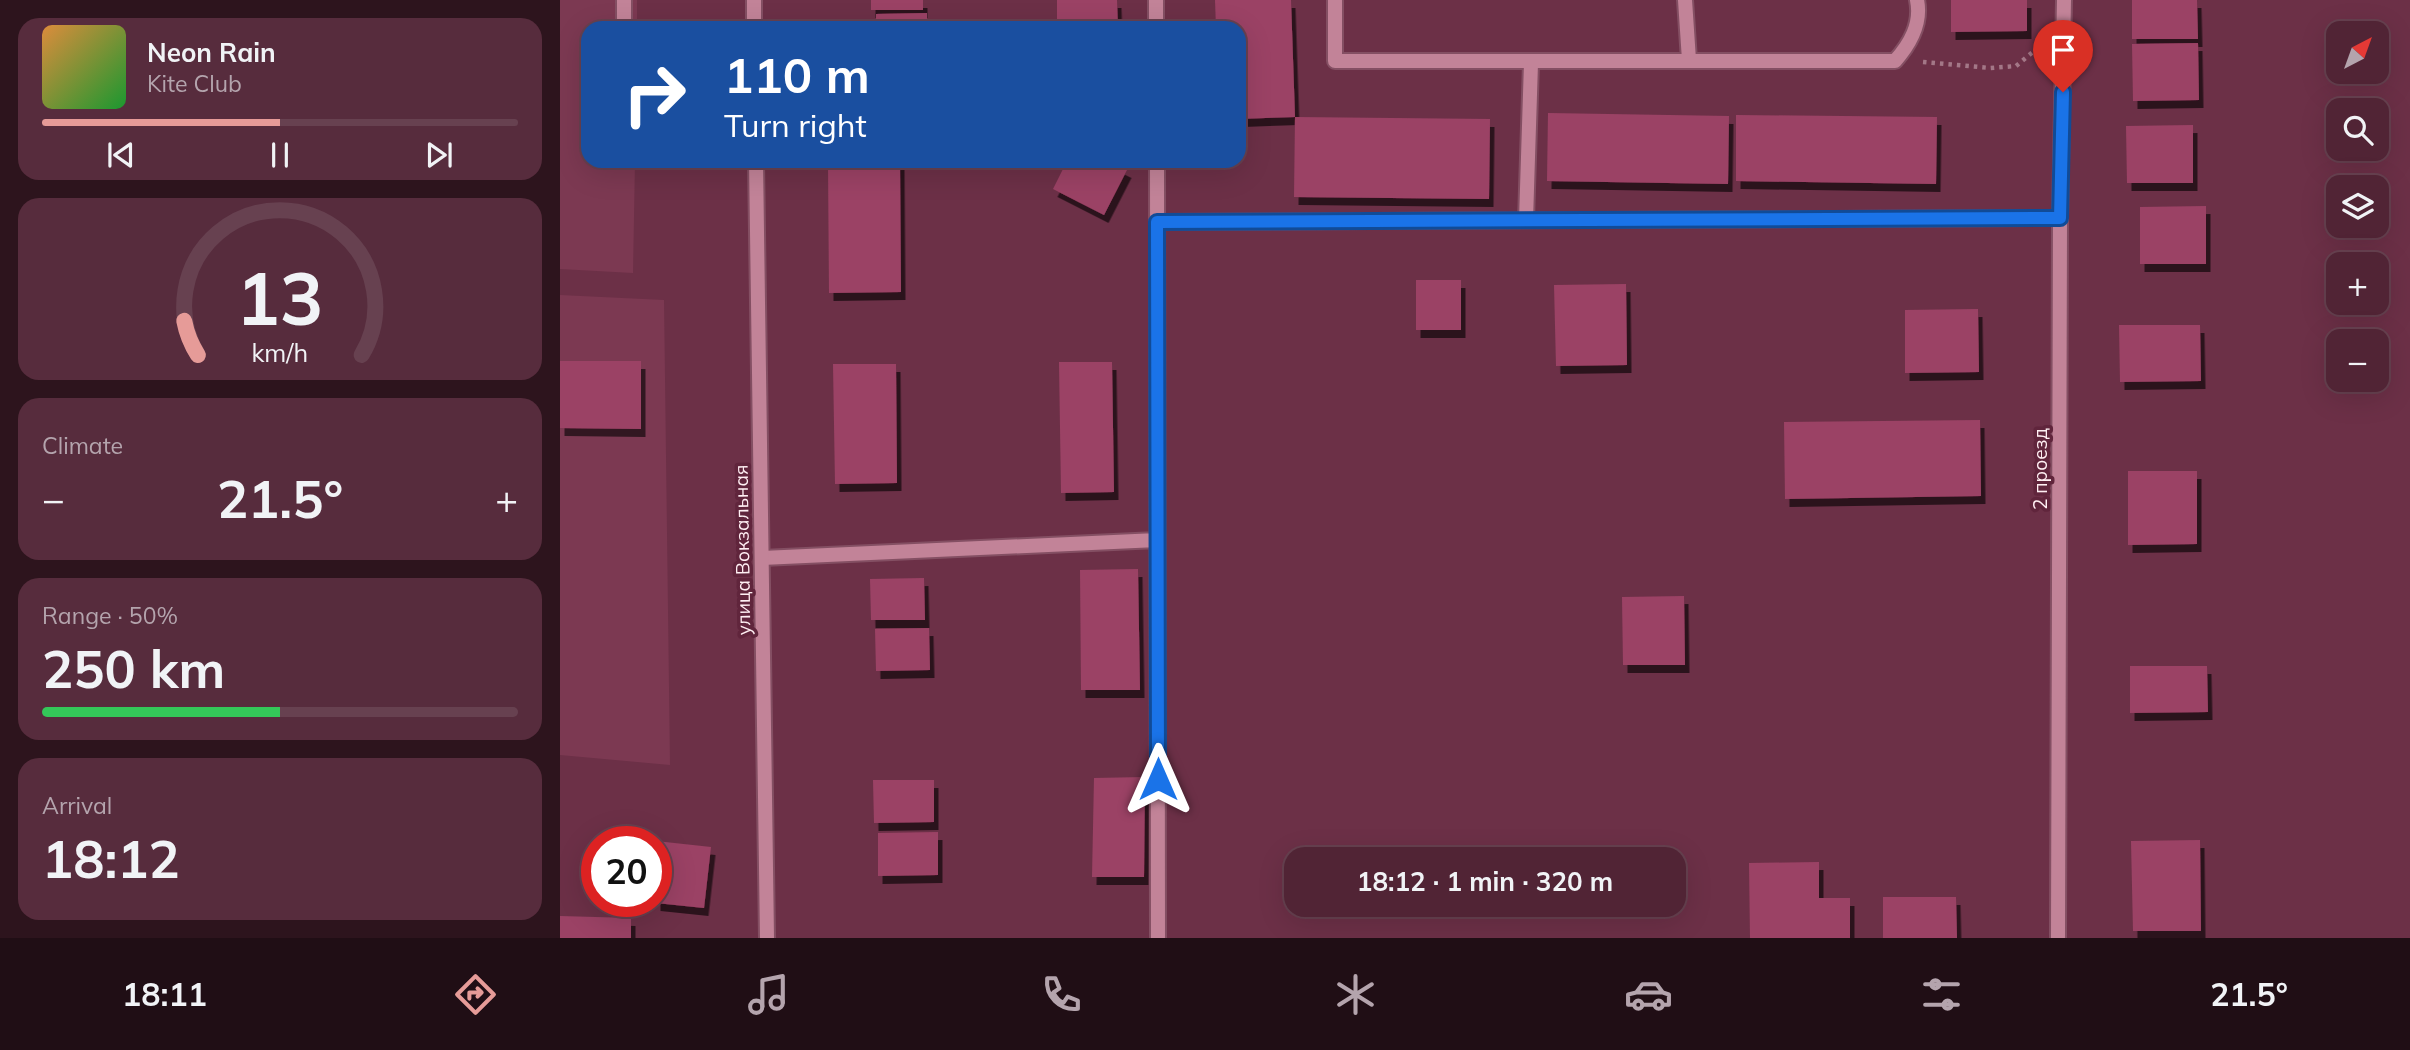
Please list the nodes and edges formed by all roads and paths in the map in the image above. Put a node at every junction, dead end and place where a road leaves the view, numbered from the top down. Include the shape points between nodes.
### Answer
1 (624, 0) edge
2 (754, 0) edge
3 (1156, 0) edge
4 (1335, 0) edge
5 (1685, 0) edge
6 (1917, 0) edge
7 (2064, 0) edge
8 (2064, 17) junction
9 (624, 21) edge
10 (754, 21) edge
11 (1156, 21) edge
12 (1689, 60) junction
13 (1895, 61) junction
14 (1531, 63) junction
15 (756, 168) edge
16 (1157, 168) edge
17 (2060, 218) junction
18 (1526, 220) junction
19 (1157, 222) junction
20 (1157, 540) junction
21 (762, 558) junction
22 (767, 938) edge
23 (1158, 938) edge
24 (2058, 938) edge

1 - 9 street
2 - 10 street
3 - 11 street
4 - 14 street via 1335,61
5 - 12 street
6 - 13 street via 1915,29
7 - 8 street, 2 проезд
8 - 13 path via 2016,66
8 - 17 street, 2 проезд
12 - 13 street
12 - 14 street
14 - 18 street
15 - 21 street, улица Вокзальная
16 - 19 street
17 - 18 street
17 - 24 street, 2 проезд
18 - 19 street
19 - 20 street
20 - 21 street
20 - 23 street
21 - 22 street, улица Вокзальная

